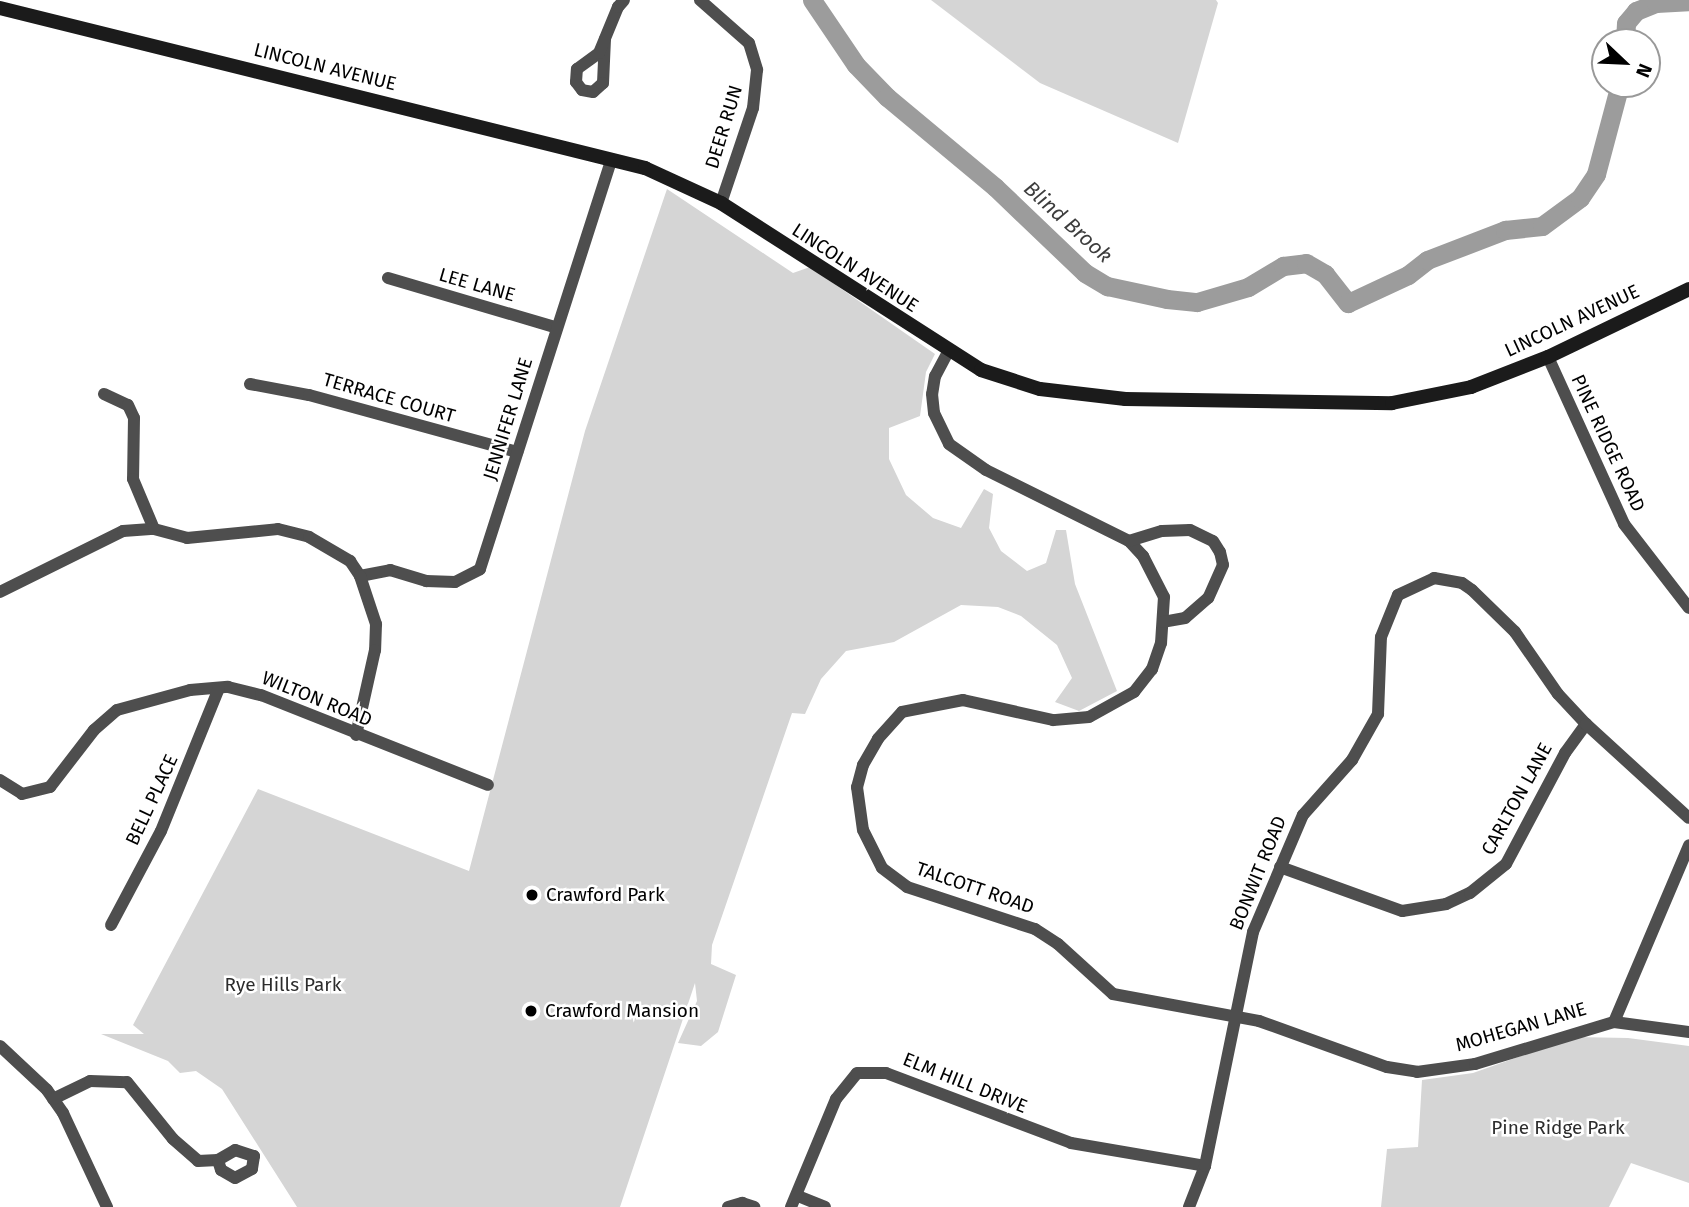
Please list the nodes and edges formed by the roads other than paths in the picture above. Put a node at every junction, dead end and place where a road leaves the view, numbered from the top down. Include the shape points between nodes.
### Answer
1 (624, 0) edge
2 (700, 0) edge
3 (0, 8) edge
4 (605, 39) dead end
5 (611, 160) junction
6 (721, 203) junction
7 (388, 278) dead end
8 (1689, 289) edge
9 (555, 327) junction
10 (948, 352) junction
11 (1548, 357) junction
12 (250, 384) dead end
13 (104, 394) dead end
14 (517, 452) junction
15 (154, 529) junction
16 (1129, 541) junction
17 (360, 576) junction
18 (0, 592) edge
19 (1689, 608) edge
20 (1163, 622) junction
21 (219, 688) junction
22 (1586, 724) junction
23 (356, 735) junction
24 (0, 780) edge
25 (488, 785) dead end
26 (1689, 818) edge
27 (1689, 845) edge
28 (1280, 867) junction
29 (111, 925) dead end
30 (1172, 1007) joint
31 (1233, 1017) junction
32 (1614, 1022) junction
33 (1689, 1032) edge
34 (0, 1046) edge
35 (53, 1099) junction
36 (218, 1160) dead end
37 (1206, 1166) junction
38 (794, 1201) edge
39 (107, 1207) edge
40 (728, 1207) edge
41 (754, 1207) edge
42 (825, 1207) edge
43 (1189, 1207) edge

1 - 4 street
2 - 6 street, DEER RUN via 749,43 757,70 753,108
3 - 5 street, LINCOLN AVENUE
5 - 6 street, LINCOLN AVENUE via 670,178
5 - 9 street, JENNIFER LANE
6 - 10 street, LINCOLN AVENUE
7 - 9 street, LEE LANE
8 - 11 street, LINCOLN AVENUE
9 - 14 street, JENNIFER LANE
10 - 11 street, LINCOLN AVENUE via 1011,383 1125,400 1354,404 1449,392
10 - 16 street, TALCOTT ROAD via 935,376 932,394 934,413 949,444 986,470
11 - 19 street, PINE RIDGE ROAD via 1624,524
12 - 14 street, TERRACE COURT via 309,395
13 - 15 street via 128,405 134,418 133,479
14 - 17 street, JENNIFER LANE via 488,553 475,575 455,582 426,581 390,570
15 - 17 street via 187,538 293,531 334,551
15 - 18 street via 123,530
16 - 20 street, TALCOTT ROAD via 1158,580 1164,597
16 - 20 street via 1162,531 1190,530 1213,541 1220,552 1223,565 1208,598 1185,618
17 - 23 street via 376,624 375,650
20 - 30 street, TALCOTT ROAD via 1152,669 1134,692 1089,716 1053,719 963,700 902,712 885,729 863,765 858,806 863,830 882,868 908,887 1035,929 1069,953 1103,989
21 - 23 street, WILTON ROAD via 261,695
21 - 24 street, WILTON ROAD via 190,690 117,710 94,730 50,787 22,794
21 - 29 street, BELL PLACE via 161,831
22 - 26 street, BONWIT ROAD
22 - 28 street, CARLTON LANE via 1565,753 1506,864 1493,878 1458,899 1402,911
22 - 28 street, BONWIT ROAD via 1558,694 1515,632 1472,590 1449,579 1410,586 1398,595 1385,621 1382,698 1370,733 1303,815
23 - 25 street, WILTON ROAD
27 - 32 street, MOHEGAN LANE
28 - 31 street, BONWIT ROAD via 1253,932
30 - 31 street, MOHEGAN LANE
31 - 32 street, MOHEGAN LANE via 1259,1021 1387,1067 1417,1072 1475,1064 1561,1034
31 - 37 street, BONWIT ROAD
32 - 33 street
34 - 35 street
35 - 36 street via 90,1081 127,1082 173,1139 198,1161
35 - 39 street
37 - 38 street, ELM HILL DRIVE via 1071,1143 887,1073 856,1073 836,1099
37 - 43 street, BONWIT ROAD
38 - 42 street
40 - 41 street via 742,1203

